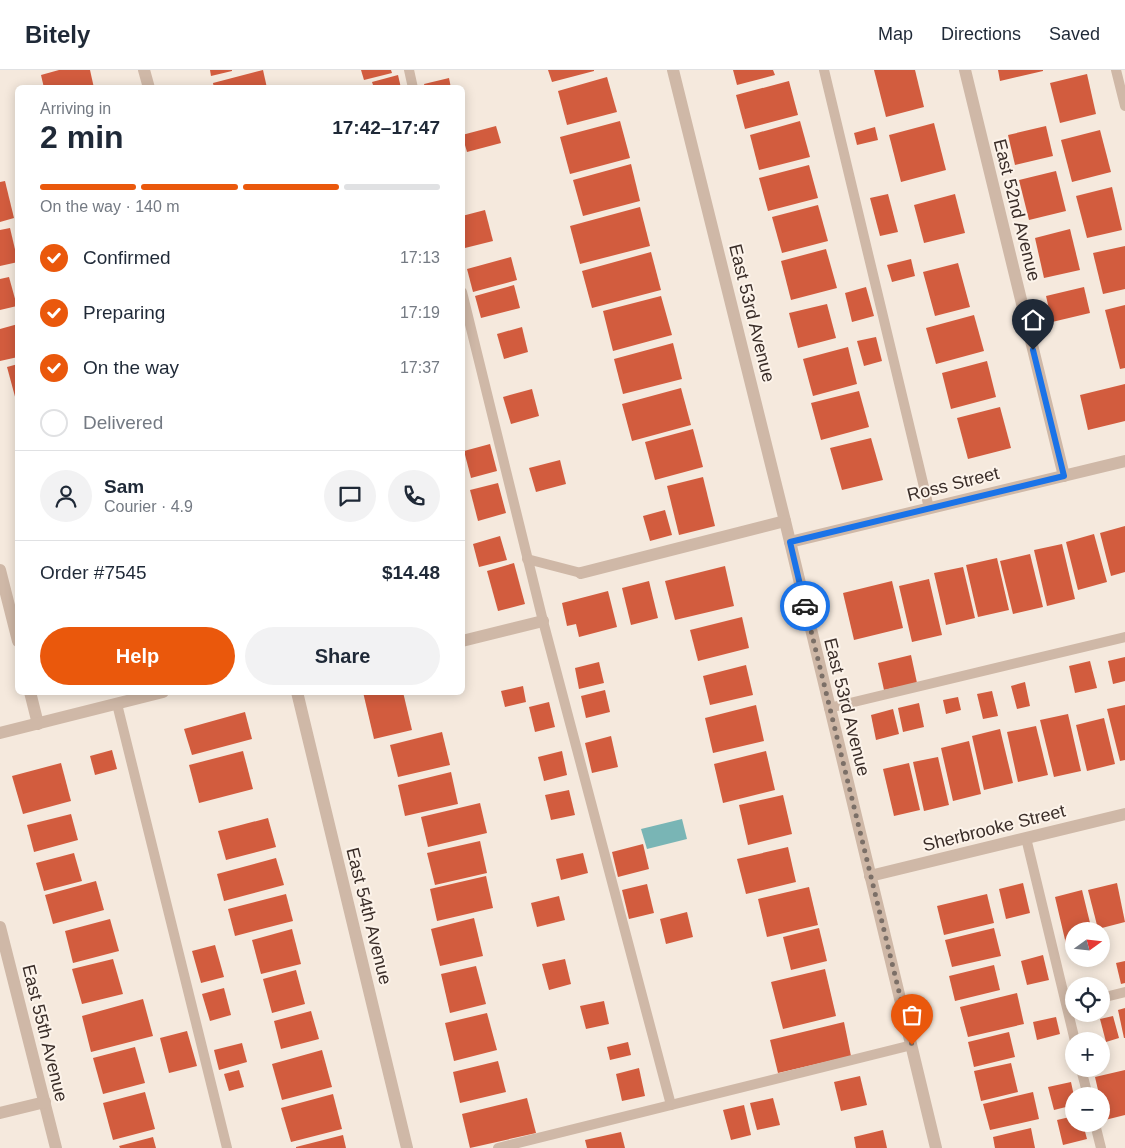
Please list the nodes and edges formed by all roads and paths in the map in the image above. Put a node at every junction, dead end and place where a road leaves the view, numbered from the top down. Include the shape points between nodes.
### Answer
1 (144, 70) edge
2 (409, 70) edge
3 (673, 70) edge
4 (824, 70) edge
5 (964, 70) edge
6 (1116, 70) edge
7 (147, 85) edge
8 (412, 85) edge
9 (1125, 106) edge
10 (465, 304) edge
11 (1125, 461) edge
12 (1064, 476) junction
13 (929, 508) junction
14 (785, 521) junction
15 (790, 542) junction
16 (527, 559) junction
17 (0, 570) edge
18 (581, 573) joint
19 (543, 621) junction
20 (15, 629) edge
21 (1125, 637) edge
22 (465, 640) edge
23 (31, 695) edge
24 (152, 695) edge
25 (297, 695) edge
26 (117, 704) junction
27 (829, 708) junction
28 (38, 724) junction
29 (0, 733) edge
30 (1125, 814) edge
31 (1026, 838) junction
32 (870, 876) junction
33 (0, 927) edge
34 (1065, 987) edge
35 (1125, 992) edge
36 (1110, 996) edge
37 (912, 1045) junction
38 (45, 1102) junction
39 (670, 1105) junction
40 (0, 1113) edge
41 (1097, 1132) edge
42 (56, 1148) edge
43 (227, 1148) edge
44 (407, 1148) edge
45 (498, 1148) edge
46 (936, 1148) edge
47 (1101, 1148) edge

1 - 7 street
2 - 8 lane
3 - 14 street, East 53rd Avenue
4 - 13 lane
5 - 12 street, East 52nd Avenue
6 - 9 lane
10 - 16 lane
11 - 12 street, Ross Street
12 - 13 street, Ross Street
13 - 15 street, Ross Street
14 - 15 street, East 53rd Avenue
14 - 18 street
15 - 27 street, East 53rd Avenue
16 - 18 lane
16 - 19 lane
17 - 20 street
19 - 22 street
19 - 39 lane
21 - 27 lane
23 - 28 street
24 - 26 street
25 - 44 street, East 54th Avenue
26 - 28 street
26 - 43 lane
27 - 32 street, East 53rd Avenue
28 - 29 street
30 - 31 street, Sherbrooke Street
31 - 32 street, Sherbrooke Street
31 - 34 lane
32 - 37 street, East 53rd Avenue
33 - 38 street, East 55th Avenue
35 - 36 lane
37 - 39 lane
37 - 46 street, East 53rd Avenue
38 - 40 street
38 - 42 street, East 55th Avenue
39 - 45 lane
41 - 47 lane

